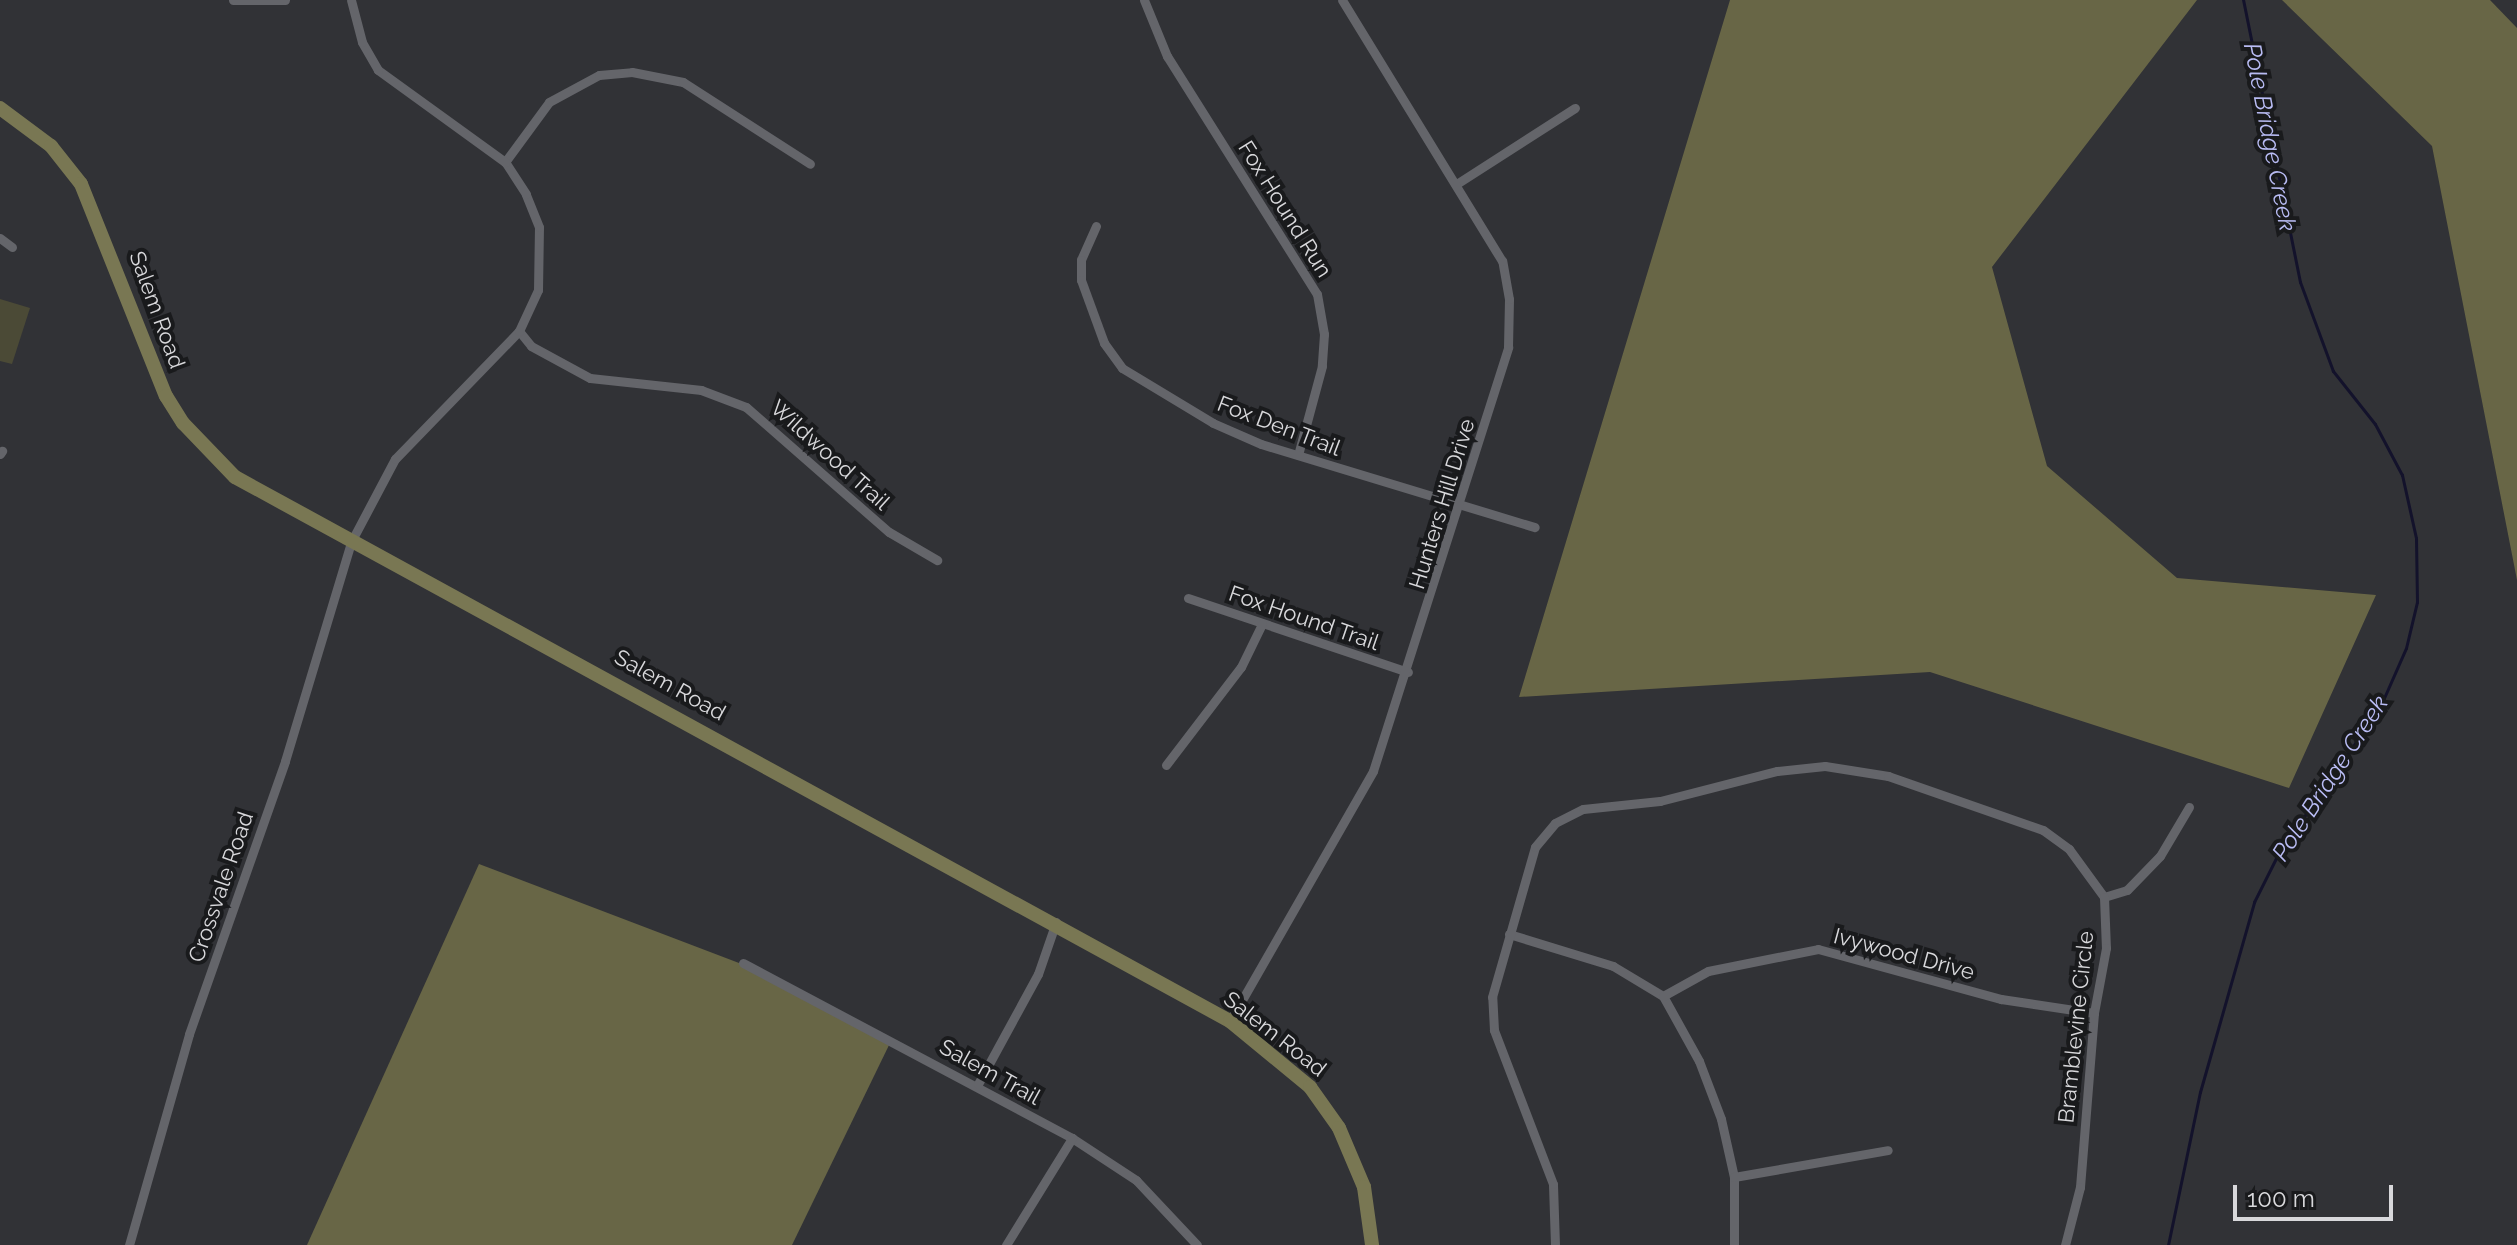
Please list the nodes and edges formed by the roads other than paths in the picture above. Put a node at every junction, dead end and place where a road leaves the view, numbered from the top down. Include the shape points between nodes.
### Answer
1 (233, 0) edge
2 (285, 0) edge
3 (351, 0) edge
4 (1144, 0) edge
5 (1342, 0) edge
6 (0, 108) edge
7 (1575, 108) dead end
8 (505, 162) junction
9 (810, 164) dead end
10 (1458, 183) junction
11 (1096, 226) dead end
12 (0, 238) edge
13 (12, 247) dead end
14 (519, 331) junction
15 (1298, 455) junction
16 (1460, 508) junction
17 (1535, 527) dead end
18 (351, 542) junction
19 (937, 560) dead end
20 (1188, 598) dead end
21 (1262, 624) junction
22 (1408, 672) junction
23 (1166, 765) dead end
24 (2189, 807) dead end
25 (2104, 897) junction
26 (1056, 922) junction
27 (1509, 934) junction
28 (743, 963) dead end
29 (1663, 996) junction
30 (2094, 1013) junction
31 (1230, 1021) junction
32 (978, 1084) junction
33 (1072, 1138) junction
34 (1888, 1150) dead end
35 (1734, 1177) junction
36 (129, 1245) edge
37 (1006, 1245) edge
38 (1197, 1245) edge
39 (1372, 1245) edge
40 (1555, 1245) edge
41 (1734, 1245) edge
42 (2065, 1245) edge

1 - 2 street
3 - 8 street via 362,42 378,70
4 - 15 street, Fox Hound Run via 1167,56 1317,294 1323,358
5 - 10 street, Hunters Hill Drive via 1424,139
6 - 18 street, Salem Road via 51,146 81,184 105,232 147,351 183,423 235,477
7 - 10 street
8 - 9 street via 549,102 599,75 632,72 683,82
8 - 14 street, Crossvale Road via 539,227 538,290
10 - 16 street, Hunters Hill Drive via 1502,261 1510,315 1505,363
11 - 15 street, Fox Den Trail via 1081,260 1081,280 1104,343 1122,368 1213,423
12 - 13 street
14 - 18 street, Crossvale Road via 405,446
14 - 19 street, Wildwood Trail via 531,346 590,378 701,390 746,407 889,532
15 - 16 street, Fox Den Trail
16 - 17 street, Fox Den Trail
16 - 22 street, Hunters Hill Drive
18 - 26 street, Salem Road via 560,650
18 - 36 street, Crossvale Road via 285,761 189,1034
20 - 21 street, Fox Hound Trail
21 - 22 street, Fox Hound Trail
21 - 23 street via 1241,667
22 - 31 street, Hunters Hill Drive via 1373,771
24 - 25 street via 2160,856 2127,890
25 - 27 street via 2069,849 2043,830 1873,771 1809,766 1660,801 1568,814 1535,847
25 - 30 street, Bramblevine Circle via 2106,948
26 - 31 street, Salem Road
26 - 32 street via 1038,974
27 - 29 street via 1613,966
27 - 40 street via 1492,997 1494,1030 1553,1184
28 - 32 street, Salem Trail
29 - 30 street, Ivywood Drive via 1708,971 1818,949 2001,999
29 - 35 street via 1699,1061 1721,1119
30 - 42 street, Bramblevine Circle via 2080,1187
31 - 39 street, Salem Road via 1310,1087 1339,1128 1364,1187
32 - 33 street, Salem Trail
33 - 37 street
33 - 38 street, Salem Trail via 1136,1180
34 - 35 street
35 - 41 street

